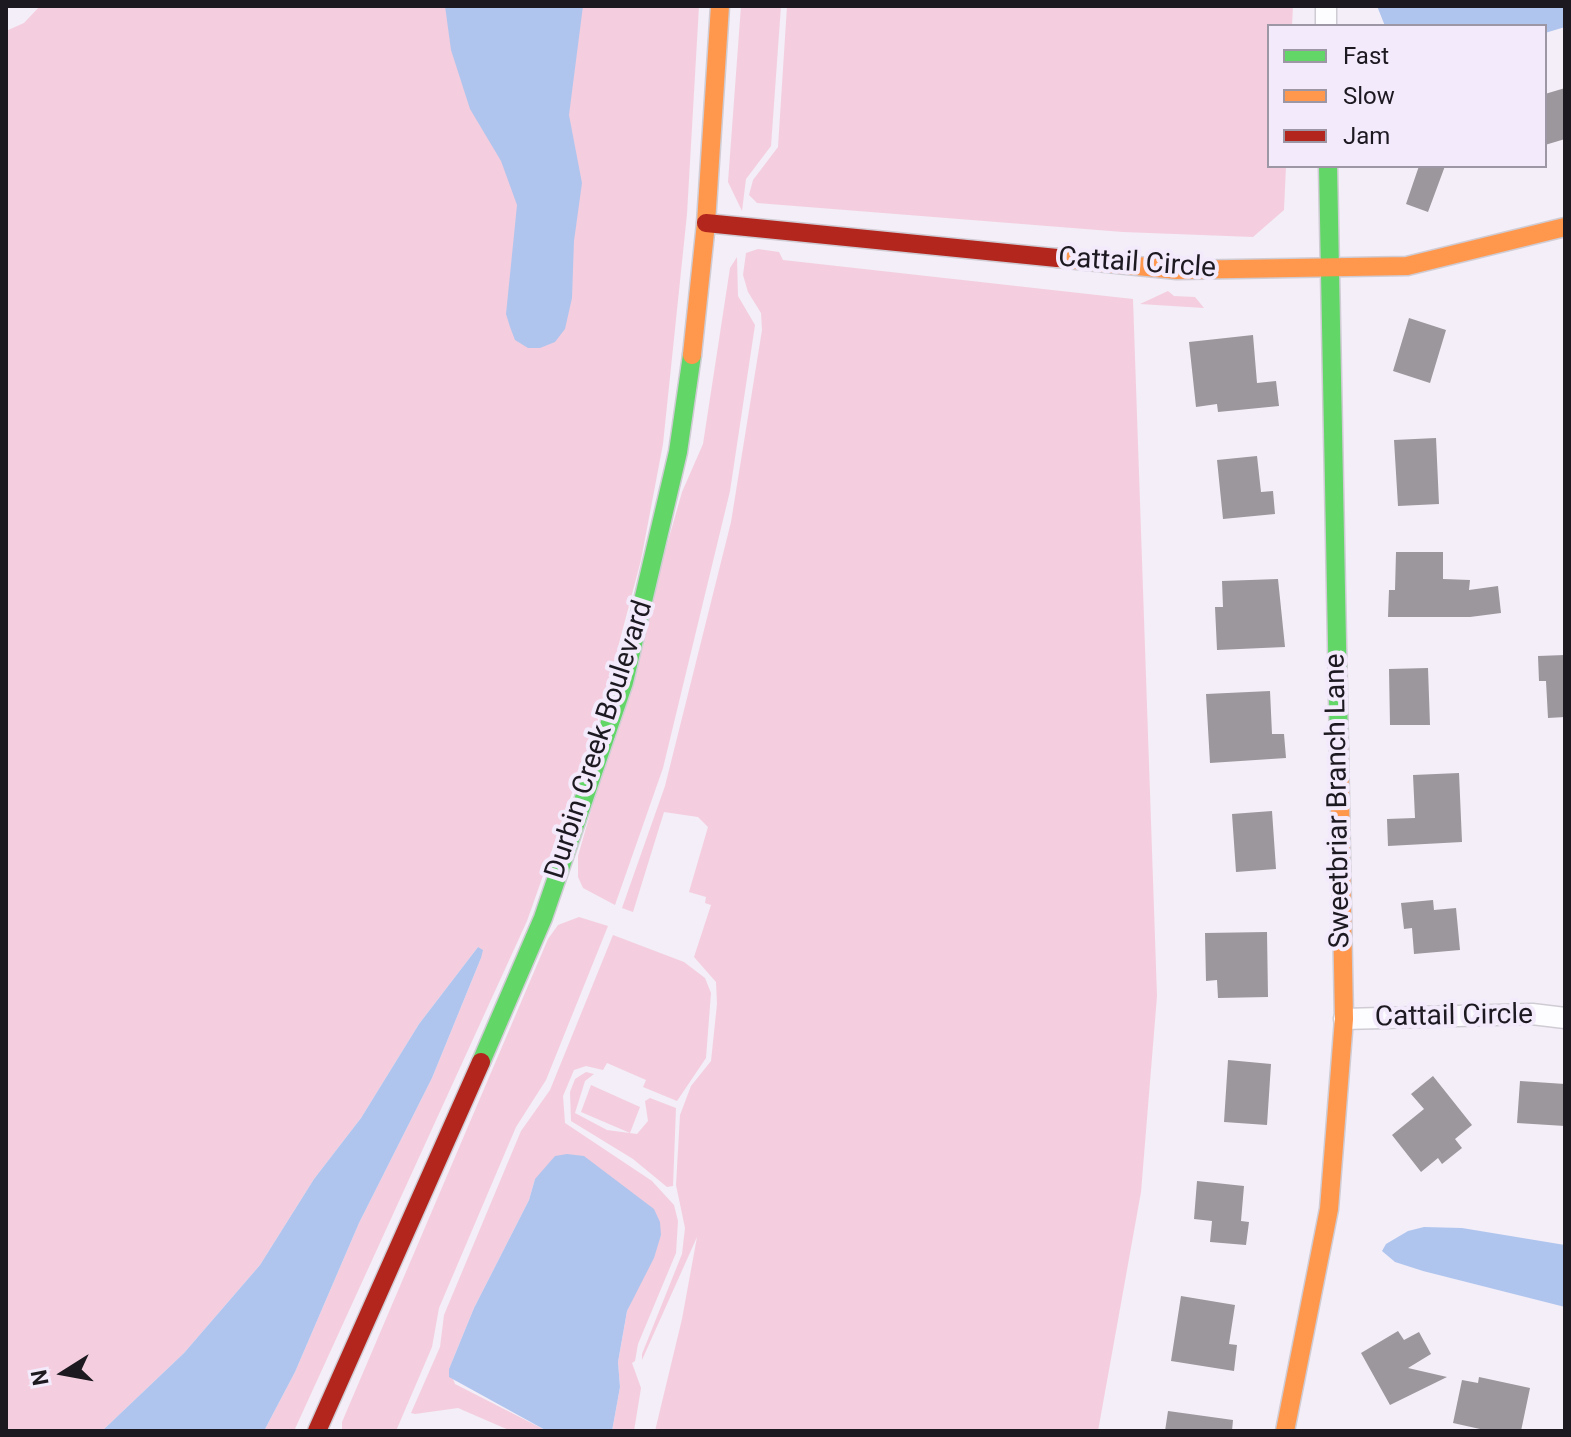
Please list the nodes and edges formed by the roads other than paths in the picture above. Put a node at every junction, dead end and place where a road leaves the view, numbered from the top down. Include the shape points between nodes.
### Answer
1 (720, 6) edge
2 (1328, 168) edge
3 (706, 223) junction
4 (1565, 227) edge
5 (1330, 270) junction
6 (1565, 1018) edge
7 (1344, 1019) junction
8 (317, 1431) edge
9 (1285, 1431) edge

1 - 3 street, Durbin Creek Boulevard
2 - 5 street, Sweetbriar Branch Lane
3 - 5 street, Cattail Circle via 1177,270
3 - 8 street, Durbin Creek Boulevard via 678,452 642,613 586,801 519,975
4 - 5 street, Cattail Circle via 1419,264
5 - 7 street, Sweetbriar Branch Lane
6 - 7 street, Cattail Circle via 1532,1014
7 - 9 street, Sweetbriar Branch Lane via 1329,1209

